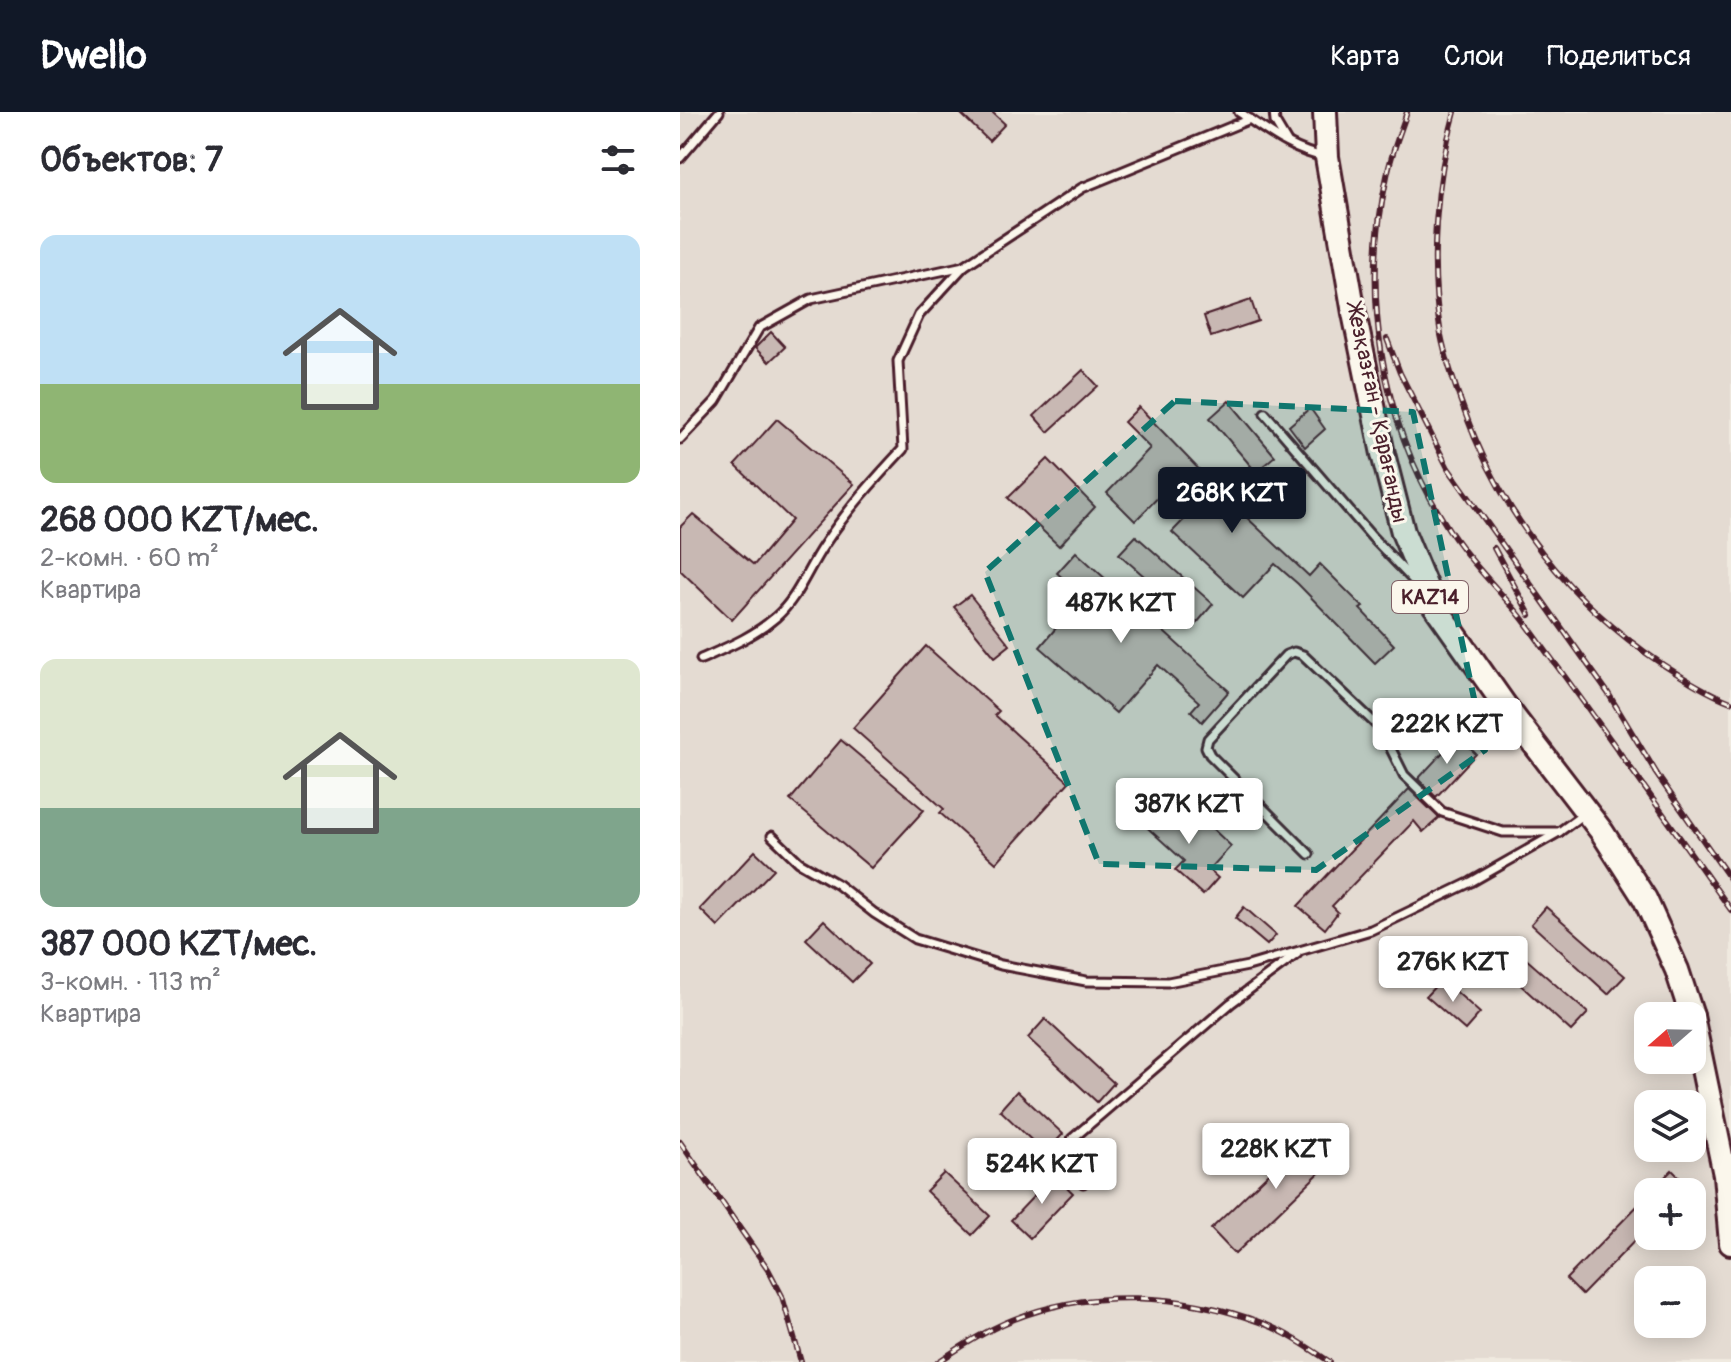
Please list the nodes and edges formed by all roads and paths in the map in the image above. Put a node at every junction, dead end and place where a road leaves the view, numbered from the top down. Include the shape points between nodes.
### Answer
1 (719, 112) edge
2 (1239, 112) edge
3 (1274, 112) edge
4 (1325, 112) edge
5 (1250, 119) junction
6 (1288, 145) junction
7 (1327, 157) junction
8 (680, 158) edge
9 (964, 266) junction
10 (1265, 413) dead end
11 (680, 439) edge
12 (1430, 597) junction
13 (701, 659) dead end
14 (1586, 812) junction
15 (1559, 832) junction
16 (772, 836) dead end
17 (1309, 854) dead end
18 (1302, 950) junction
19 (1687, 1002) edge
20 (1704, 1074) edge
21 (1083, 1183) dead end
22 (1731, 1243) edge

1 - 8 lane
2 - 5 lane
3 - 6 lane
4 - 7 highway, Жезқазған - Қарағанды / KAZ14
5 - 6 lane
5 - 9 lane via 1082,188
6 - 7 lane
7 - 12 highway, Жезқазған - Қарағанды / KAZ14 via 1383,454 1403,532
9 - 11 lane via 811,299 759,328 716,401
9 - 13 lane via 919,315 898,361 903,449 825,544 778,616 747,640
10 - 12 lane
12 - 14 highway, Жезқазған - Қарағанды / KAZ14
14 - 15 lane
14 - 19 highway, Жезқазған - Қарағанды / KAZ14 via 1645,899
15 - 17 lane via 1503,832 1442,812 1404,775 1381,729 1294,652 1206,747
15 - 18 lane via 1371,930
16 - 18 lane via 799,862 915,939 1001,965 1086,981 1168,982
18 - 21 lane via 1231,1003 1072,1139 1060,1162
20 - 22 highway, Жезқазған - Қарағанды / KAZ14 via 1725,1175

